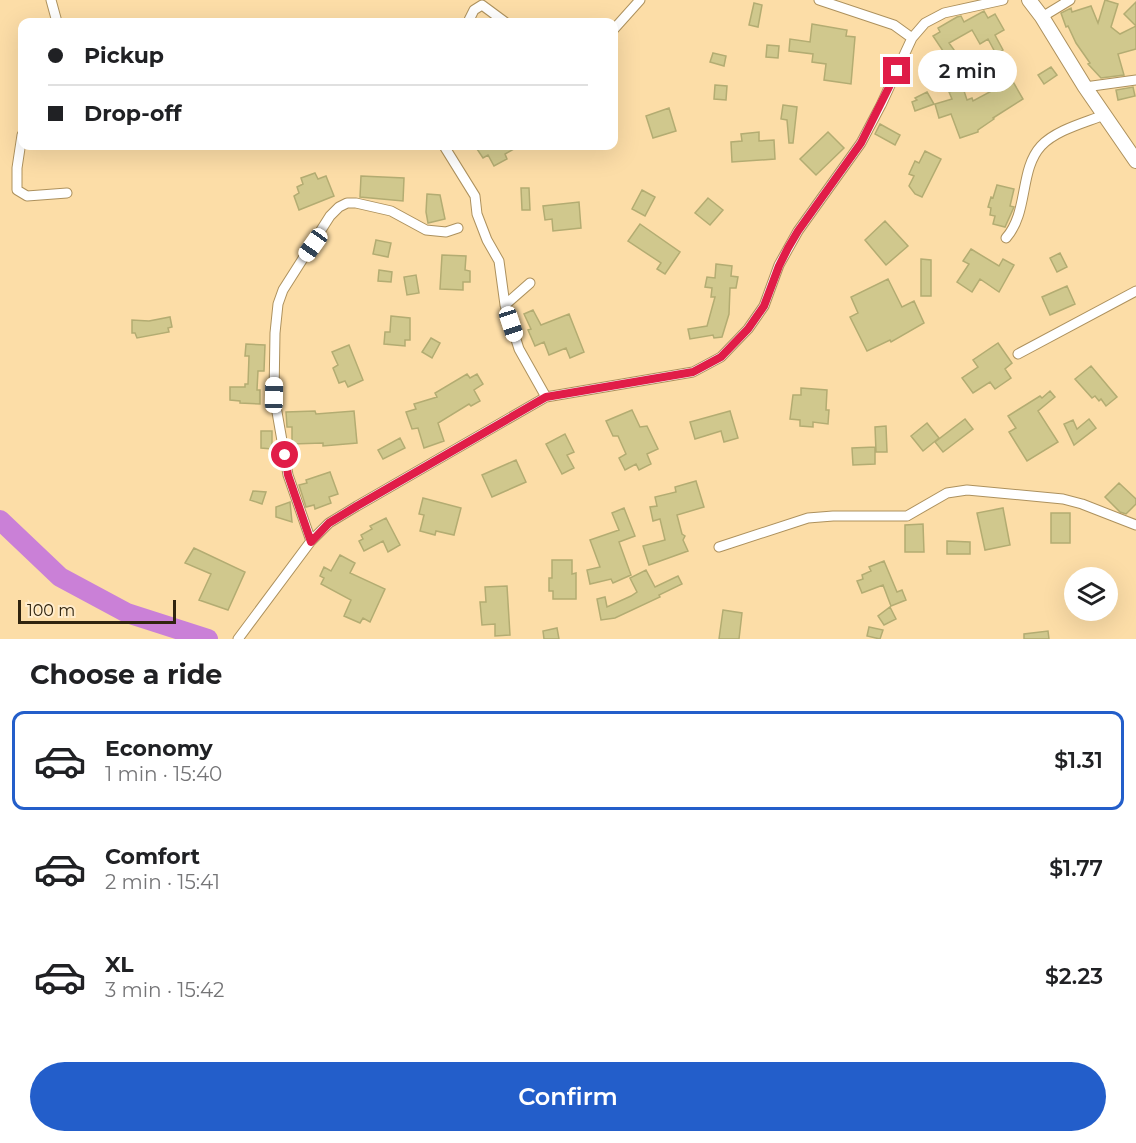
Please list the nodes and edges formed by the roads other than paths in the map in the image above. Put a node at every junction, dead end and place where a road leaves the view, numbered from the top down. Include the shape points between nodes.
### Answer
1 (51, 0) edge
2 (640, 0) edge
3 (819, 0) edge
4 (1003, 0) edge
5 (1029, 0) edge
6 (1070, 0) edge
7 (1042, 17) junction
8 (56, 18) edge
9 (468, 18) edge
10 (500, 18) edge
11 (618, 25) edge
12 (912, 38) junction
13 (1136, 80) edge
14 (1085, 87) junction
15 (1104, 115) junction
16 (20, 150) edge
17 (446, 150) edge
18 (1136, 161) edge
19 (67, 194) dead end
20 (458, 228) dead end
21 (1006, 238) dead end
22 (530, 283) dead end
23 (1136, 291) edge
24 (506, 305) junction
25 (1018, 354) dead end
26 (546, 397) junction
27 (1136, 525) edge
28 (311, 542) junction
29 (719, 547) dead end
30 (238, 639) edge

1 - 8 street
2 - 11 street
3 - 12 street via 894,25
4 - 12 street via 944,13 926,23
5 - 7 main road
6 - 7 street
7 - 14 main road
9 - 10 street via 482,5
12 - 26 street via 861,143 798,231 764,306 721,357 693,372
13 - 14 street
14 - 15 main road
15 - 18 main road
15 - 21 street via 1052,138 1041,147 1030,170 1017,222
16 - 19 street via 17,190 27,196
17 - 24 street via 475,196 477,214 499,261
20 - 28 street via 446,232 426,230 391,211 348,202 330,216 283,290 275,333 274,395 288,475
22 - 24 street
23 - 25 street
24 - 26 street via 519,349
26 - 28 street via 329,523
27 - 29 street via 1063,499 967,490 947,492 907,516 808,518
28 - 30 street

